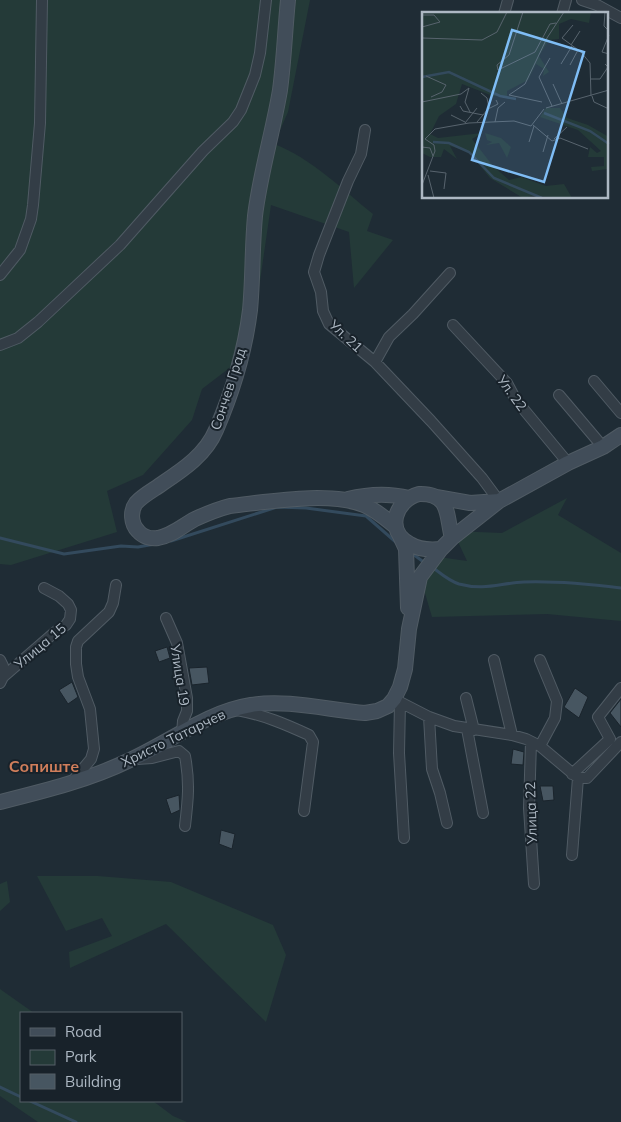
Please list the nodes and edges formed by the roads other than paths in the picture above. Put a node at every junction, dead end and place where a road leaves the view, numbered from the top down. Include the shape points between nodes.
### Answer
1 (42, 0) edge
2 (266, 0) edge
3 (288, 0) edge
4 (582, 0) edge
5 (621, 18) edge
6 (365, 130) dead end
7 (450, 272) dead end
8 (0, 275) edge
9 (453, 325) dead end
10 (0, 346) edge
11 (375, 362) junction
12 (594, 381) dead end
13 (559, 395) dead end
14 (621, 413) edge
15 (621, 435) edge
16 (603, 447) junction
17 (568, 463) junction
18 (436, 497) junction
19 (409, 498) junction
20 (341, 501) junction
21 (499, 501) junction
22 (398, 531) junction
23 (452, 538) junction
24 (441, 549) junction
25 (116, 585) dead end
26 (44, 588) dead end
27 (166, 618) dead end
28 (409, 629) junction
29 (0, 660) edge
30 (494, 660) dead end
31 (540, 660) dead end
32 (2, 680) edge
33 (621, 688) edge
34 (466, 698) dead end
35 (397, 700) junction
36 (234, 709) junction
37 (429, 717) junction
38 (471, 730) junction
39 (182, 734) junction
40 (512, 735) junction
41 (621, 742) edge
42 (536, 744) junction
43 (131, 760) junction
44 (575, 776) junction
45 (72, 782) junction
46 (0, 802) edge
47 (304, 811) dead end
48 (483, 813) dead end
49 (447, 823) dead end
50 (185, 826) dead end
51 (404, 838) dead end
52 (572, 855) dead end
53 (534, 884) dead end

1 - 8 street via 40,123 31,219 20,250
2 - 10 street via 255,75 233,122 120,245 38,322 18,338
3 - 20 main road, Сончев Град via 280,90 255,216 250,311 229,396 207,446 178,473 140,500 132,512 133,522 144,536 156,538 171,535 194,520 230,506 313,498
4 - 5 street
6 - 11 street, Ул. 21 via 361,154 318,255 314,272 329,324
7 - 11 street via 388,337
9 - 17 street, Ул. 22 via 507,383 516,400
11 - 21 street, Ул. 21 via 482,478
12 - 14 street
13 - 16 street
15 - 16 main road
16 - 17 main road
17 - 21 main road
18 - 19 main road via 425,494
18 - 21 main road via 470,503
18 - 23 main road via 448,513
19 - 20 main road via 374,495
19 - 22 main road via 396,513
20 - 22 main road via 366,506
21 - 23 main road
22 - 24 main road via 411,545 426,550
22 - 28 main road via 406,549
23 - 24 main road
24 - 28 main road via 420,577
25 - 45 street via 109,612 78,641 76,647 78,677 90,709 94,749 92,759
26 - 32 street, Улица 15 via 68,604 70,619
27 - 39 street, Улица 19 via 177,643 187,698
28 - 35 main road via 405,669
29 - 32 street
30 - 40 street
31 - 42 street, Улица 22 via 556,701 554,718
33 - 44 street via 598,717 610,739
34 - 38 street
35 - 36 main road, Христо Татарчев via 364,714 276,704
35 - 37 street
35 - 51 street
36 - 39 main road, Христо Татарчев via 213,716
36 - 47 street via 261,715 312,738
37 - 38 street
37 - 49 street via 432,769
38 - 40 street
38 - 48 street
39 - 43 main road, Христо Татарчев
40 - 42 street
41 - 44 street via 587,778
42 - 44 street
42 - 53 street, Улица 22 via 530,808
43 - 45 main road, Христо Татарчев
43 - 50 street via 178,751 185,756 189,794
44 - 52 street
45 - 46 main road, Христо Татарчев

